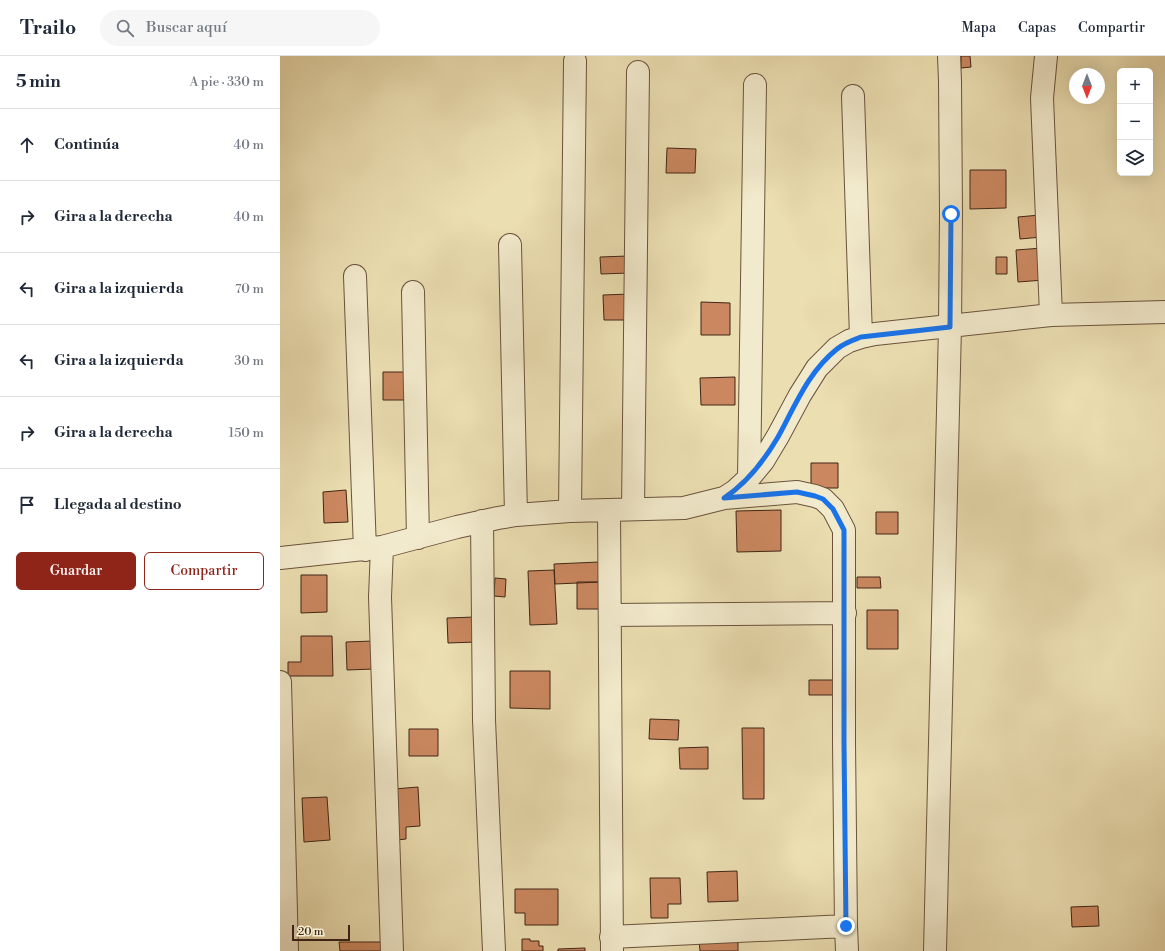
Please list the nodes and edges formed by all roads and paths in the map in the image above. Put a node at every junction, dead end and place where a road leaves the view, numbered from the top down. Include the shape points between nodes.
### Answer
1 (949, 56) edge
2 (1046, 56) edge
3 (575, 61) dead end
4 (638, 72) dead end
5 (755, 85) dead end
6 (853, 96) dead end
7 (510, 245) dead end
8 (355, 276) dead end
9 (412, 292) dead end
10 (1165, 312) edge
11 (1051, 315) junction
12 (950, 327) junction
13 (861, 337) junction
14 (749, 478) junction
15 (724, 498) junction
16 (634, 509) junction
17 (570, 511) junction
18 (609, 511) junction
19 (516, 515) junction
20 (482, 521) junction
21 (418, 538) junction
22 (374, 548) junction
23 (280, 558) edge
24 (844, 613) junction
25 (610, 615) junction
26 (280, 682) edge
27 (846, 926) junction
28 (611, 944) edge
29 (287, 951) edge
30 (392, 951) edge
31 (494, 951) edge
32 (847, 951) edge
33 (935, 951) edge

1 - 12 street
2 - 11 street via 1042,98
3 - 17 street
4 - 16 street
5 - 14 street
6 - 13 street
7 - 19 street
8 - 22 street
9 - 21 street
10 - 11 street
11 - 12 street
12 - 13 street
12 - 33 street
13 - 14 street via 837,348 817,368 770,451
14 - 15 street
15 - 16 street via 684,508
15 - 24 street via 797,492 823,499 830,505 844,530
16 - 18 street
17 - 18 street
17 - 19 street
18 - 25 street
19 - 20 street
20 - 21 street
20 - 31 street via 484,720
21 - 22 street
22 - 23 street
22 - 30 street via 380,597
24 - 25 street
24 - 27 street
25 - 28 street
26 - 29 street
27 - 28 street
27 - 32 street

